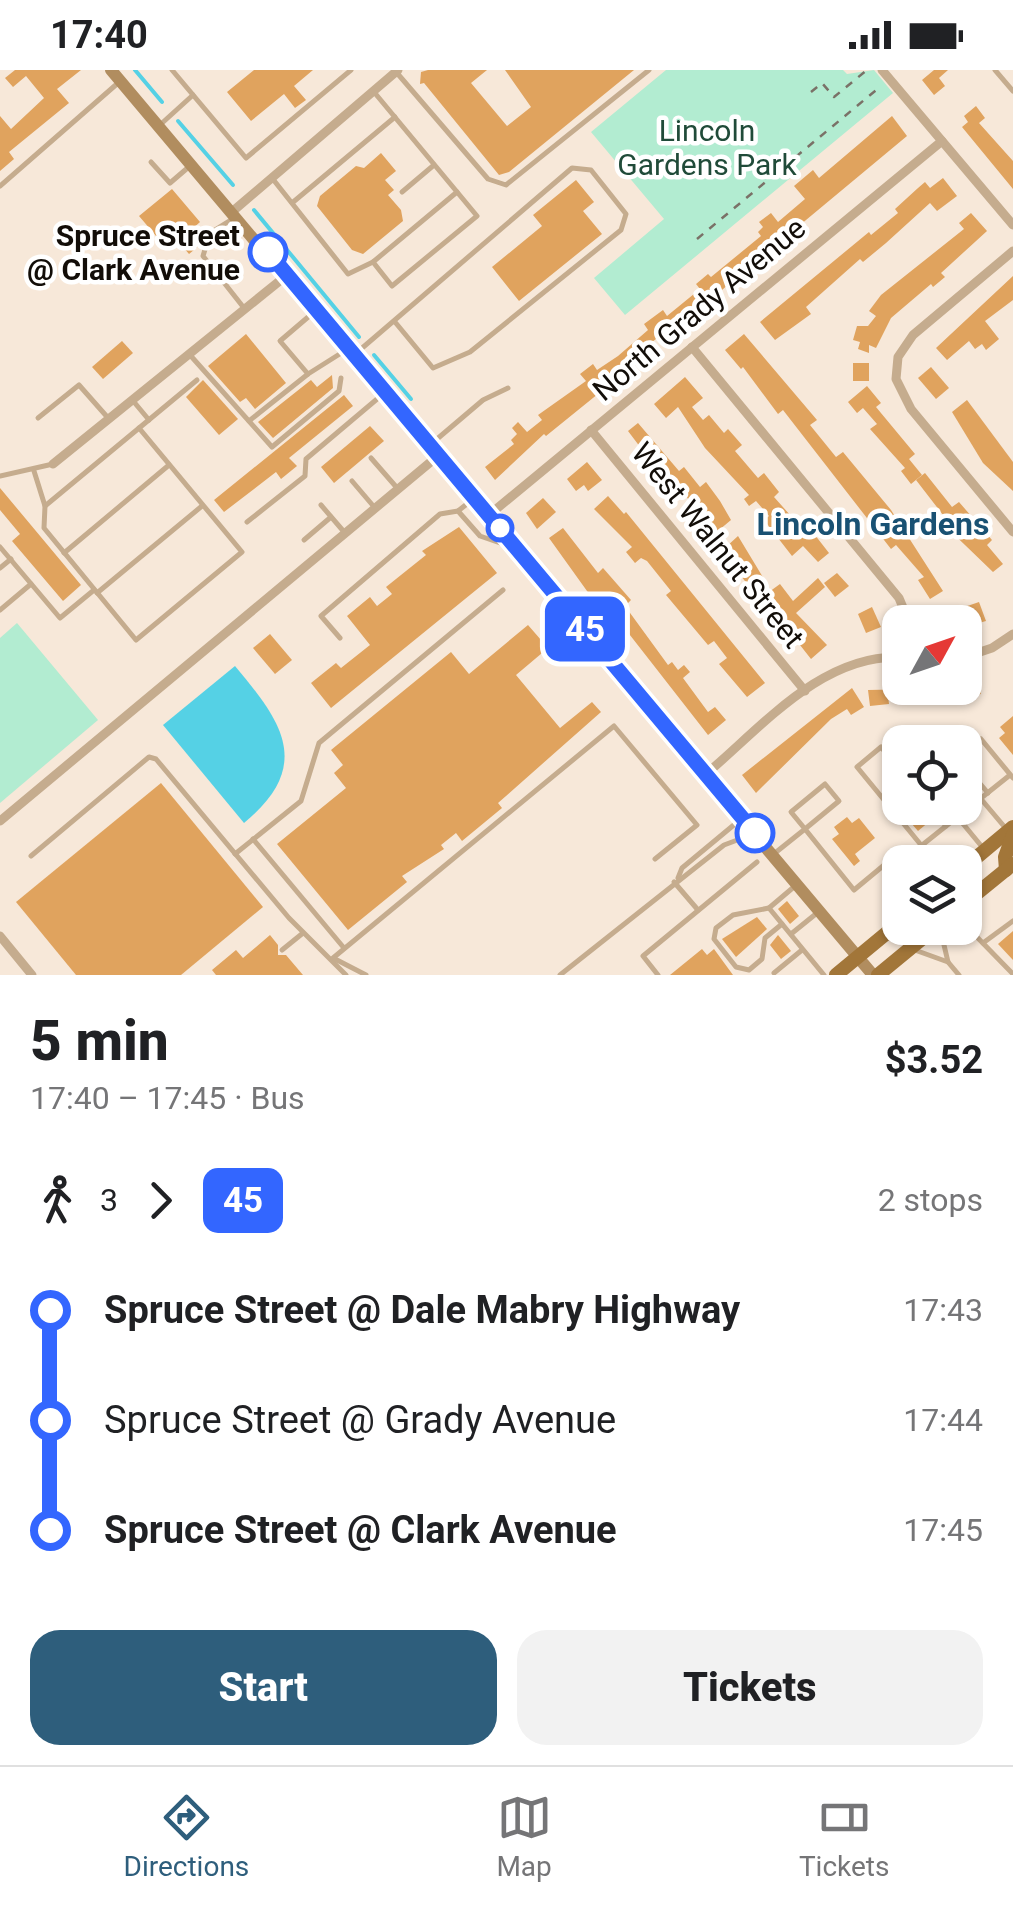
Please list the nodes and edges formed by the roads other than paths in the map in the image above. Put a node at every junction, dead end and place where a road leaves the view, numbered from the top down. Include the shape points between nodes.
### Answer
1 (172, 70) edge
2 (350, 70) edge
3 (649, 70) edge
4 (882, 70) edge
5 (996, 70) edge
6 (397, 71) edge
7 (116, 76) edge
8 (1013, 91) edge
9 (374, 92) junction
10 (194, 95) junction
11 (395, 116) junction
12 (159, 126) junction
13 (942, 141) junction
14 (151, 162) dead end
15 (192, 164) junction
16 (434, 164) junction
17 (272, 178) junction
18 (0, 186) edge
19 (402, 192) dead end
20 (457, 192) junction
21 (292, 203) junction
22 (235, 214) junction
23 (1013, 225) edge
24 (1013, 251) edge
25 (373, 262) junction
26 (287, 274) junction
27 (245, 309) junction
28 (317, 310) junction
29 (395, 322) junction
30 (692, 348) junction
31 (352, 351) junction
32 (190, 355) junction
33 (308, 374) junction
34 (341, 378) dead end
35 (197, 380) dead end
36 (508, 388) dead end
37 (386, 392) junction
38 (134, 402) junction
39 (38, 418) dead end
40 (149, 420) junction
41 (111, 421) junction
42 (249, 422) junction
43 (140, 428) junction
44 (591, 430) junction
45 (434, 450) junction
46 (371, 458) dead end
47 (54, 464) joint
48 (170, 465) junction
49 (34, 471) junction
50 (0, 476) edge
51 (352, 481) dead end
52 (398, 489) junction
53 (474, 498) junction
54 (203, 505) junction
55 (322, 505) dead end
56 (46, 506) junction
57 (375, 508) junction
58 (458, 511) junction
59 (489, 515) junction
60 (332, 517) junction
61 (247, 522) dead end
62 (1013, 532) edge
63 (345, 533) junction
64 (304, 540) dead end
65 (514, 545) junction
66 (0, 546) edge
67 (64, 553) junction
68 (10, 560) junction
69 (0, 568) edge
70 (31, 584) junction
71 (503, 590) dead end
72 (96, 592) junction
73 (902, 605) edge
74 (0, 610) edge
75 (1013, 634) edge
76 (340, 638) dead end
77 (982, 651) edge
78 (882, 658) edge
79 (805, 691) junction
80 (982, 740) edge
81 (882, 747) edge
82 (706, 774) junction
83 (1012, 777) edge
84 (982, 786) edge
85 (988, 793) junction
86 (882, 798) edge
87 (982, 798) edge
88 (982, 800) edge
89 (742, 818) junction
90 (0, 821) edge
91 (904, 825) edge
92 (964, 825) edge
93 (946, 826) edge
94 (805, 829) junction
95 (1011, 831) edge
96 (253, 839) junction
97 (920, 845) edge
98 (922, 845) edge
99 (769, 850) junction
100 (985, 851) junction
101 (235, 854) junction
102 (982, 854) edge
103 (32, 856) dead end
104 (655, 859) dead end
105 (756, 862) dead end
106 (882, 867) edge
107 (1011, 871) edge
108 (676, 879) junction
109 (797, 884) junction
110 (982, 891) edge
111 (768, 908) junction
112 (698, 910) junction
113 (819, 911) junction
114 (1013, 921) edge
115 (782, 924) junction
116 (302, 933) junction
117 (790, 934) junction
118 (0, 936) edge
119 (882, 937) edge
120 (983, 944) joint
121 (914, 945) edge
122 (943, 945) edge
123 (910, 948) junction
124 (344, 949) junction
125 (803, 949) junction
126 (282, 950) dead end
127 (858, 957) junction
128 (332, 958) junction
129 (762, 959) junction
130 (948, 962) junction
131 (775, 974) edge
132 (1013, 974) edge
133 (32, 975) edge
134 (346, 975) edge
135 (366, 975) edge
136 (560, 975) edge
137 (658, 975) edge
138 (824, 975) edge
139 (836, 975) edge
140 (875, 975) edge
141 (958, 975) edge

1 - 10 lane
2 - 10 lane via 246,158
3 - 6 lane via 506,186 488,178
4 - 13 street
5 - 8 lane
6 - 9 street
7 - 12 street
7 - 18 lane
9 - 11 lane
9 - 17 street
10 - 12 lane
11 - 16 lane
11 - 21 lane
12 - 15 street
13 - 23 street
13 - 30 street, North Grady Avenue
14 - 15 lane via 170,183
15 - 22 street
16 - 19 lane
16 - 20 lane
17 - 21 lane
17 - 22 street
20 - 25 lane
20 - 25 lane via 477,216 392,286
21 - 25 lane via 348,274
22 - 26 street
22 - 27 lane via 210,233 203,256
24 - 62 street via 913,335 898,357 896,379 912,410
26 - 27 street
26 - 28 street
27 - 32 street
28 - 31 street
28 - 33 lane via 280,341
29 - 29 lane via 572,168 591,170 626,214 621,230 470,352 433,368
29 - 31 lane
30 - 44 street, North Grady Avenue
30 - 73 street
31 - 33 lane
31 - 37 street
32 - 38 street
32 - 42 lane
33 - 42 lane
34 - 42 lane via 338,391 272,446
35 - 40 lane
36 - 45 lane via 483,400
37 - 45 street
37 - 61 lane via 306,459 305,476
38 - 40 lane
38 - 41 street
39 - 41 lane via 80,385
40 - 43 lane
41 - 47 street
43 - 48 lane
43 - 56 lane
44 - 59 street, North Grady Avenue
44 - 79 street, West Walnut Street
45 - 52 street
45 - 53 street
46 - 52 lane
47 - 49 lane
48 - 54 lane
48 - 67 lane
49 - 50 lane
49 - 56 lane
51 - 57 lane
52 - 57 street
53 - 58 lane
53 - 59 street
54 - 72 lane
54 - 72 lane via 242,552 136,640
55 - 60 lane
56 - 67 lane via 44,528
57 - 63 street
58 - 65 lane via 480,536
58 - 76 lane via 440,514 321,616
59 - 65 street
60 - 63 lane
60 - 64 lane
63 - 90 street
65 - 82 street
66 - 68 lane
67 - 72 lane
68 - 69 lane
68 - 70 lane
70 - 72 lane via 60,618
70 - 74 lane
71 - 96 lane via 320,743 301,801
75 - 77 street
78 - 79 street via 858,660
79 - 82 street
80 - 83 lane
81 - 86 lane via 857,768
82 - 89 street
83 - 85 lane
84 - 85 lane
85 - 87 lane
88 - 95 lane
89 - 99 street
89 - 108 lane
91 - 97 lane
92 - 100 lane
93 - 98 lane
94 - 94 lane via 839,802 825,784 791,812
94 - 99 lane
94 - 106 lane via 854,890
95 - 100 main road
95 - 107 main road via 1005,857
96 - 101 lane
96 - 124 lane
99 - 108 lane via 734,840
99 - 109 street
100 - 102 main road
101 - 103 lane via 149,757
101 - 116 lane
104 - 124 lane via 697,825 614,726
105 - 112 lane
107 - 110 main road
108 - 112 lane
108 - 136 lane
109 - 111 lane
109 - 113 street
111 - 115 lane
111 - 129 lane via 732,915 713,932 736,967 749,970
112 - 137 lane via 642,956
113 - 117 lane
113 - 127 street
114 - 120 lane
115 - 117 lane
115 - 129 lane via 765,938
116 - 126 lane
116 - 128 lane
117 - 125 lane
118 - 133 street
119 - 127 main road
120 - 132 lane
121 - 123 main road
122 - 130 lane
123 - 130 lane
123 - 140 main road
124 - 128 lane
125 - 131 lane
125 - 138 lane
127 - 139 main road
127 - 140 street
128 - 134 lane
128 - 135 lane
129 - 131 lane
130 - 141 lane

